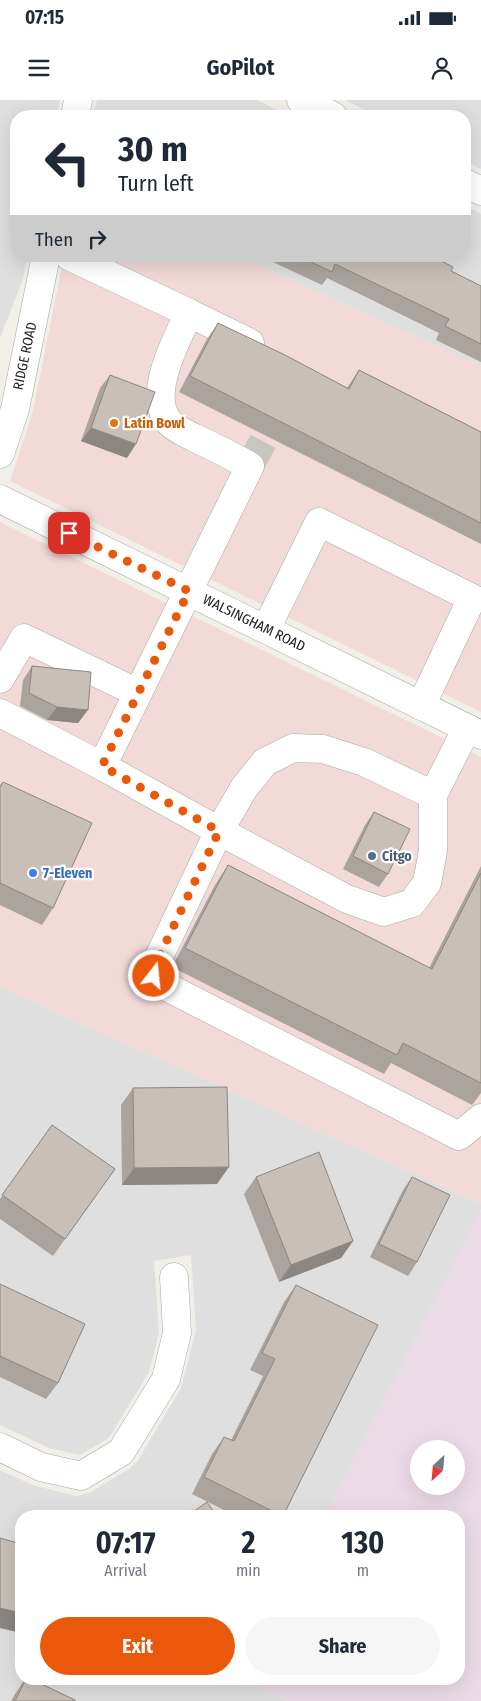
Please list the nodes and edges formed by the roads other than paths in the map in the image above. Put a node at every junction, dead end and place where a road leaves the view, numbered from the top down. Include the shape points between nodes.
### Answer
1 (301, 100) edge
2 (321, 110) edge
3 (45, 262) edge
4 (82, 262) edge
5 (190, 313) junction
6 (275, 355) edge
7 (0, 454) edge
8 (0, 499) edge
9 (189, 591) junction
10 (266, 629) junction
11 (0, 679) edge
12 (138, 693) junction
13 (421, 706) junction
14 (0, 713) edge
15 (474, 732) edge
16 (102, 766) junction
17 (433, 795) junction
18 (219, 831) junction
19 (481, 1118) edge
20 (174, 1278) dead end
21 (0, 1447) edge

1 - 2 street
3 - 7 street, RIDGE ROAD via 14,409
4 - 5 street
5 - 6 street
5 - 9 street via 163,376 161,406 169,422 250,466
8 - 9 street, WALSINGHAM ROAD
9 - 10 street, WALSINGHAM ROAD
9 - 12 street
10 - 13 street, WALSINGHAM ROAD
10 - 13 street via 319,522 472,598
11 - 12 street via 24,638
12 - 16 street
13 - 15 street, WALSINGHAM ROAD
14 - 16 street
15 - 17 street
16 - 18 street
17 - 18 street via 364,762 323,749 293,748 265,762 244,788
17 - 18 street via 433,851 427,883 412,903 384,912 347,898
18 - 19 street via 156,963 154,976 163,985 459,1136
20 - 21 street via 177,1333 166,1378 121,1452 82,1476 41,1467

